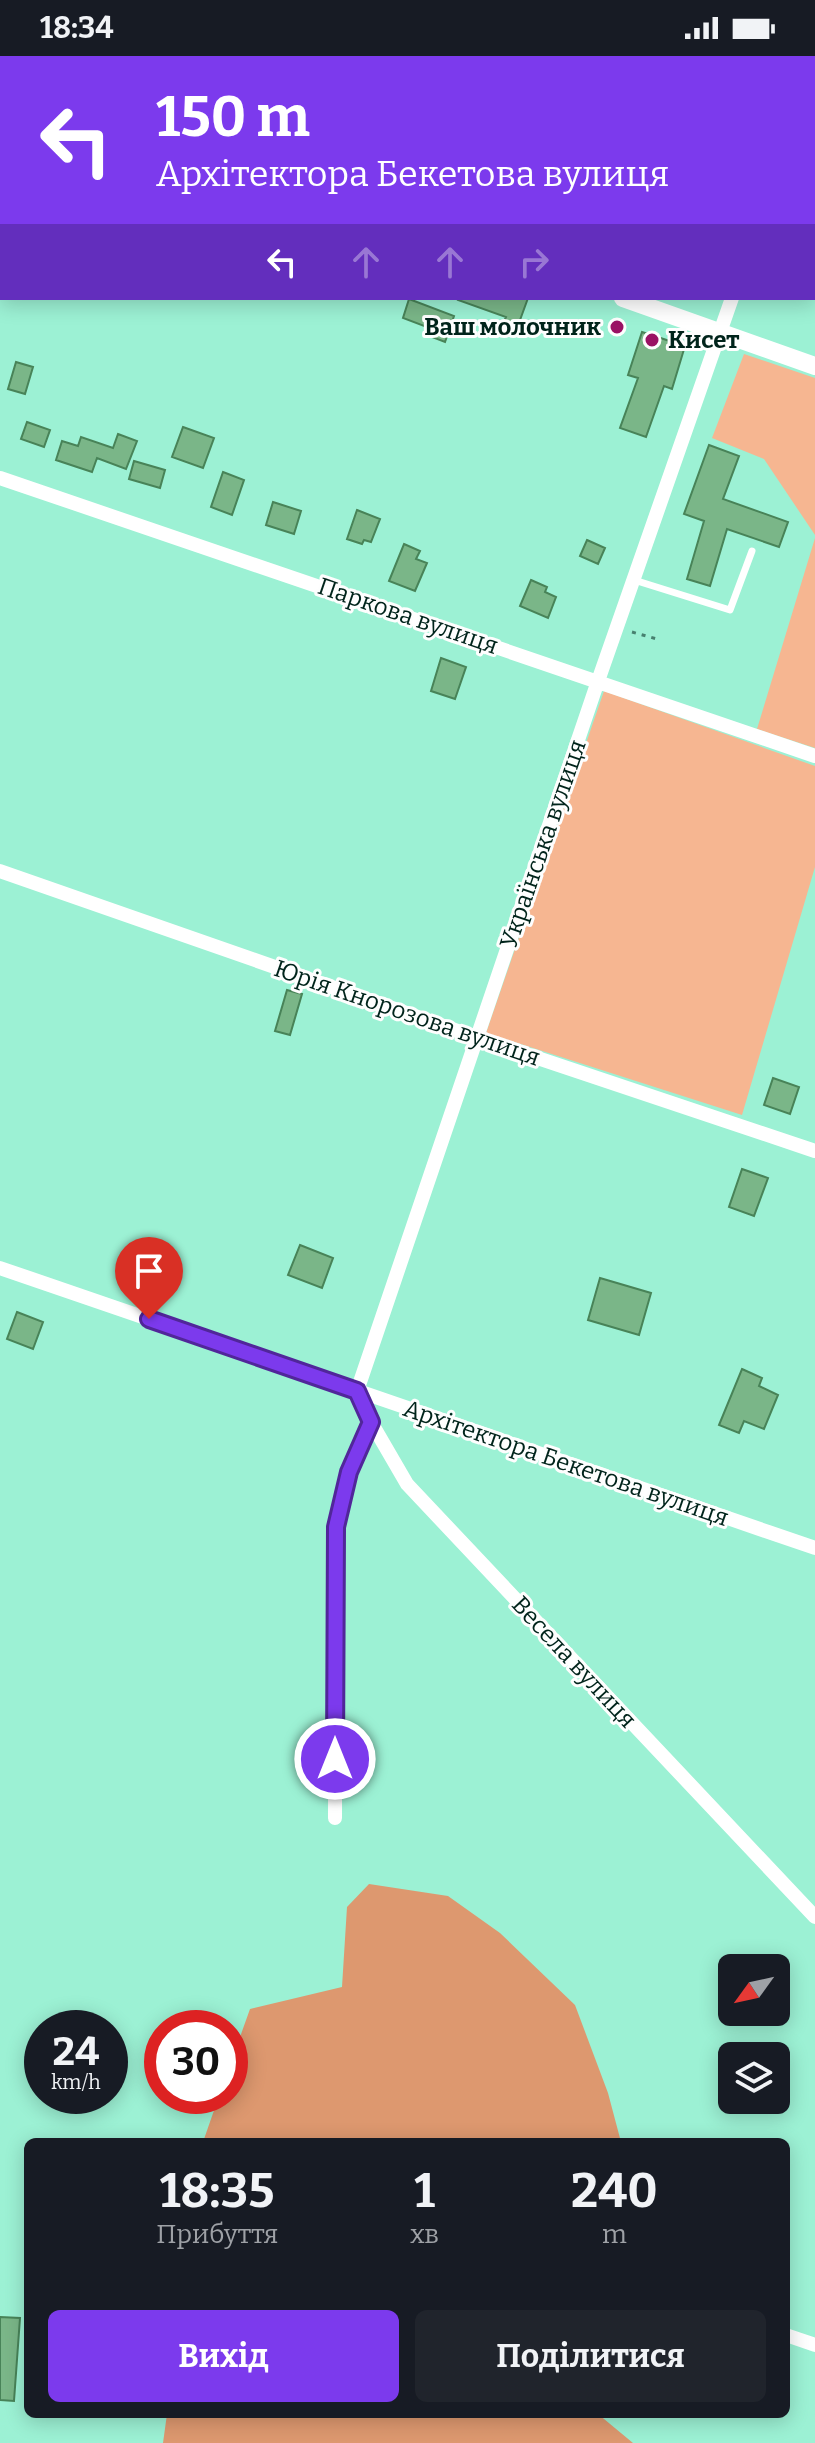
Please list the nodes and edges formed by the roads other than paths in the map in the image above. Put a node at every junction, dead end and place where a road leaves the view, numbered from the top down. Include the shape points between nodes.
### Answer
1 (628, 300) edge
2 (731, 300) edge
3 (719, 334) junction
4 (815, 366) edge
5 (0, 478) edge
6 (752, 551) dead end
7 (634, 580) junction
8 (598, 681) junction
9 (815, 756) edge
10 (0, 871) edge
11 (478, 1038) junction
12 (815, 1151) edge
13 (0, 1268) edge
14 (357, 1391) junction
15 (371, 1422) junction
16 (815, 1548) edge
17 (335, 1818) dead end
18 (815, 1917) edge
19 (790, 2336) edge
20 (815, 2345) edge

1 - 3 street
2 - 3 street, Українська вулиця
3 - 4 street
3 - 7 street, Українська вулиця
5 - 8 street, Паркова вулиця
6 - 7 lane via 730,610
7 - 8 street, Українська вулиця
8 - 9 street, Паркова вулиця
8 - 11 street, Українська вулиця
10 - 11 street, Юрія Кнорозова вулиця
11 - 12 street, Юрія Кнорозова вулиця
11 - 14 street, Українська вулиця
13 - 14 street, Архітектора Бекетова вулиця
14 - 15 street, Весела вулиця
14 - 16 street, Архітектора Бекетова вулиця
15 - 17 street via 349,1472 336,1527
15 - 18 street, Весела вулиця via 407,1484
19 - 20 street

